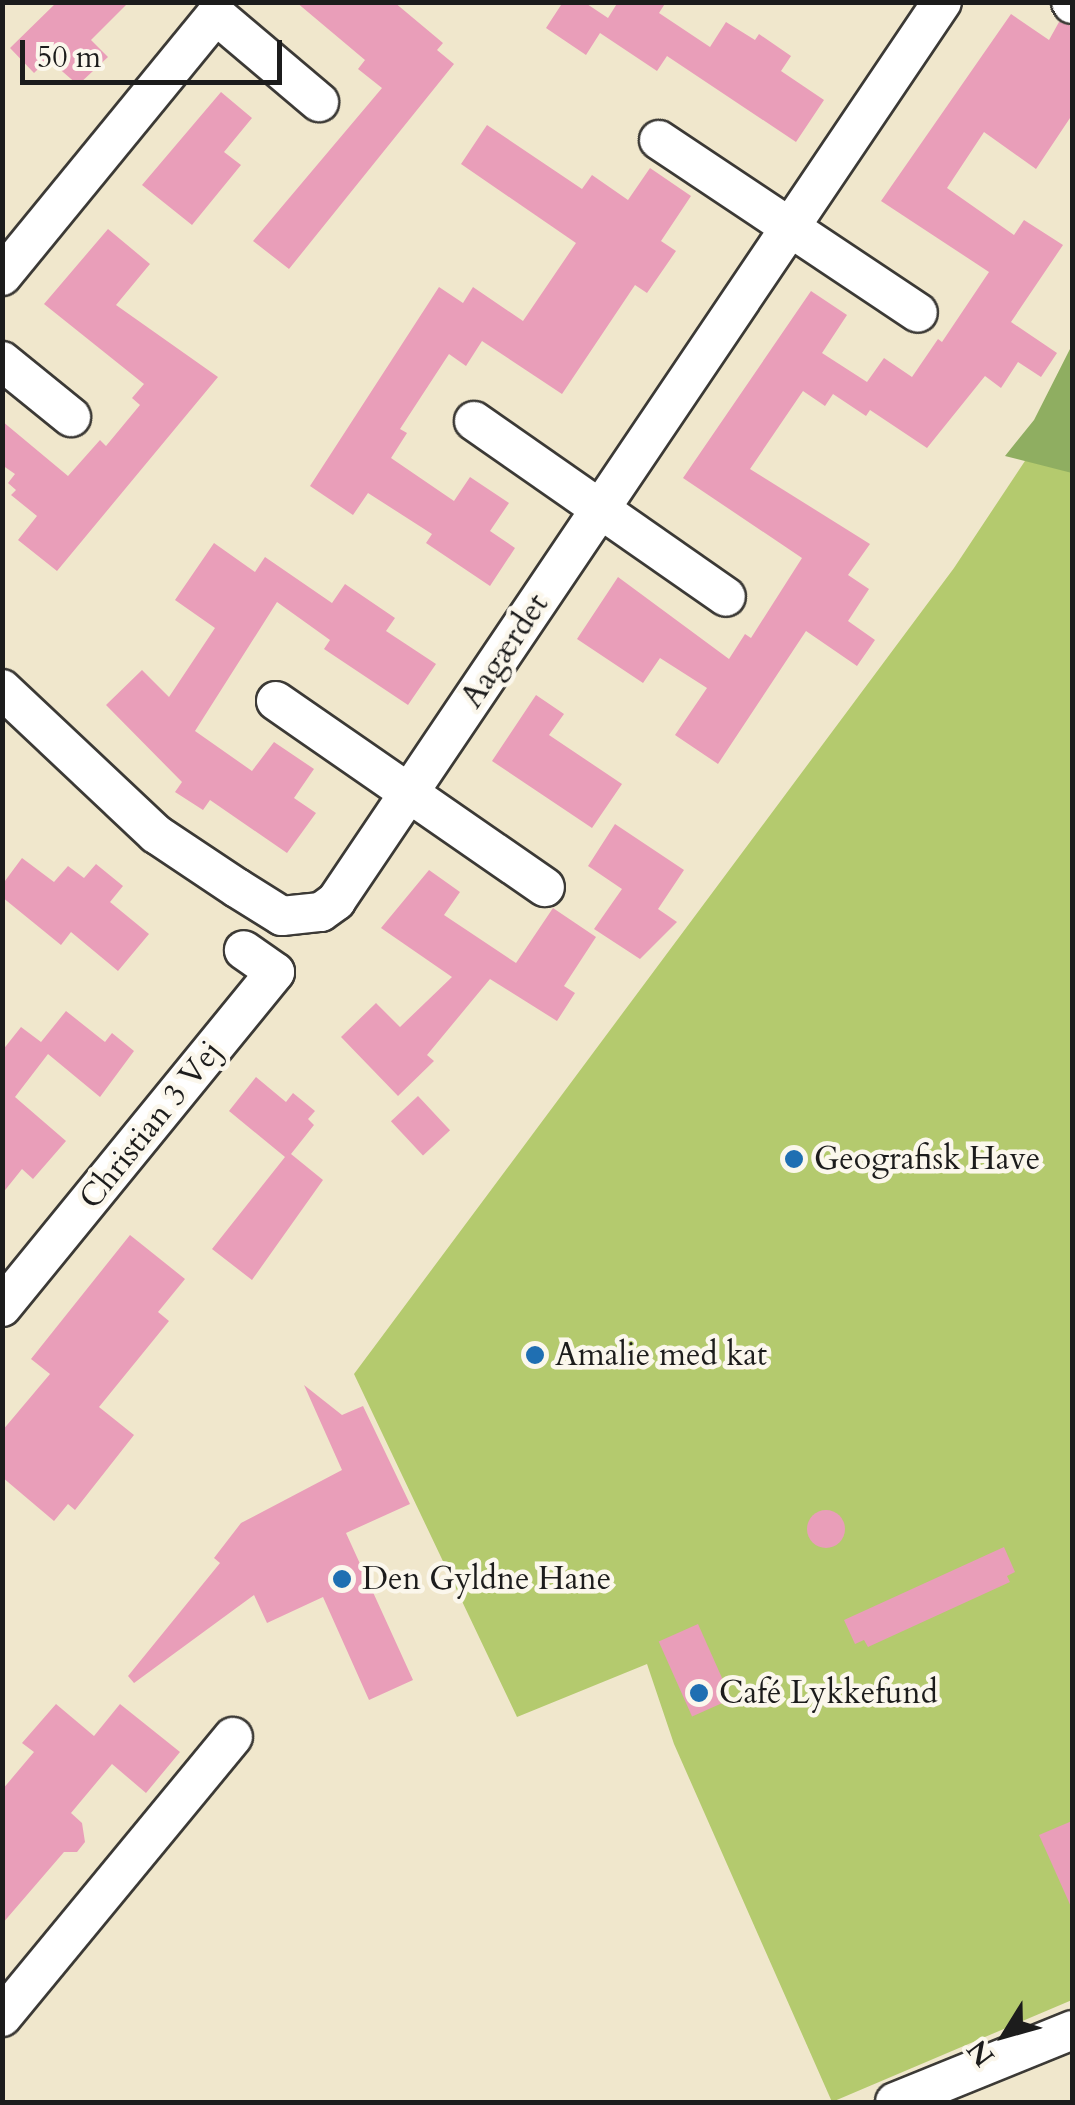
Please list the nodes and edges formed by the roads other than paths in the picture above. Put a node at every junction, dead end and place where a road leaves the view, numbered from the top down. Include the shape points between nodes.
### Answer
1 (942, 2) edge
2 (210, 9) edge
3 (319, 102) dead end
4 (659, 140) dead end
5 (790, 228) junction
6 (2, 276) edge
7 (918, 313) dead end
8 (2, 361) edge
9 (71, 417) dead end
10 (474, 422) dead end
11 (600, 510) junction
12 (726, 597) dead end
13 (2, 688) edge
14 (276, 701) dead end
15 (409, 793) junction
16 (545, 887) dead end
17 (244, 950) dead end
18 (2, 1307) edge
19 (233, 1736) dead end
20 (2, 2017) edge
21 (1072, 2030) edge
22 (895, 2102) edge

1 - 5 street, Aagærdet
2 - 3 street
2 - 6 street
4 - 5 street
5 - 7 street
5 - 11 street, Aagærdet
8 - 9 street
10 - 11 street
11 - 12 street
11 - 15 street, Aagærdet
13 - 15 street, Aagærdet via 156,834 282,916 321,912 336,901
14 - 15 street
15 - 16 street
17 - 18 street, Christian 3 Vej via 276,972
19 - 20 street
21 - 22 street

